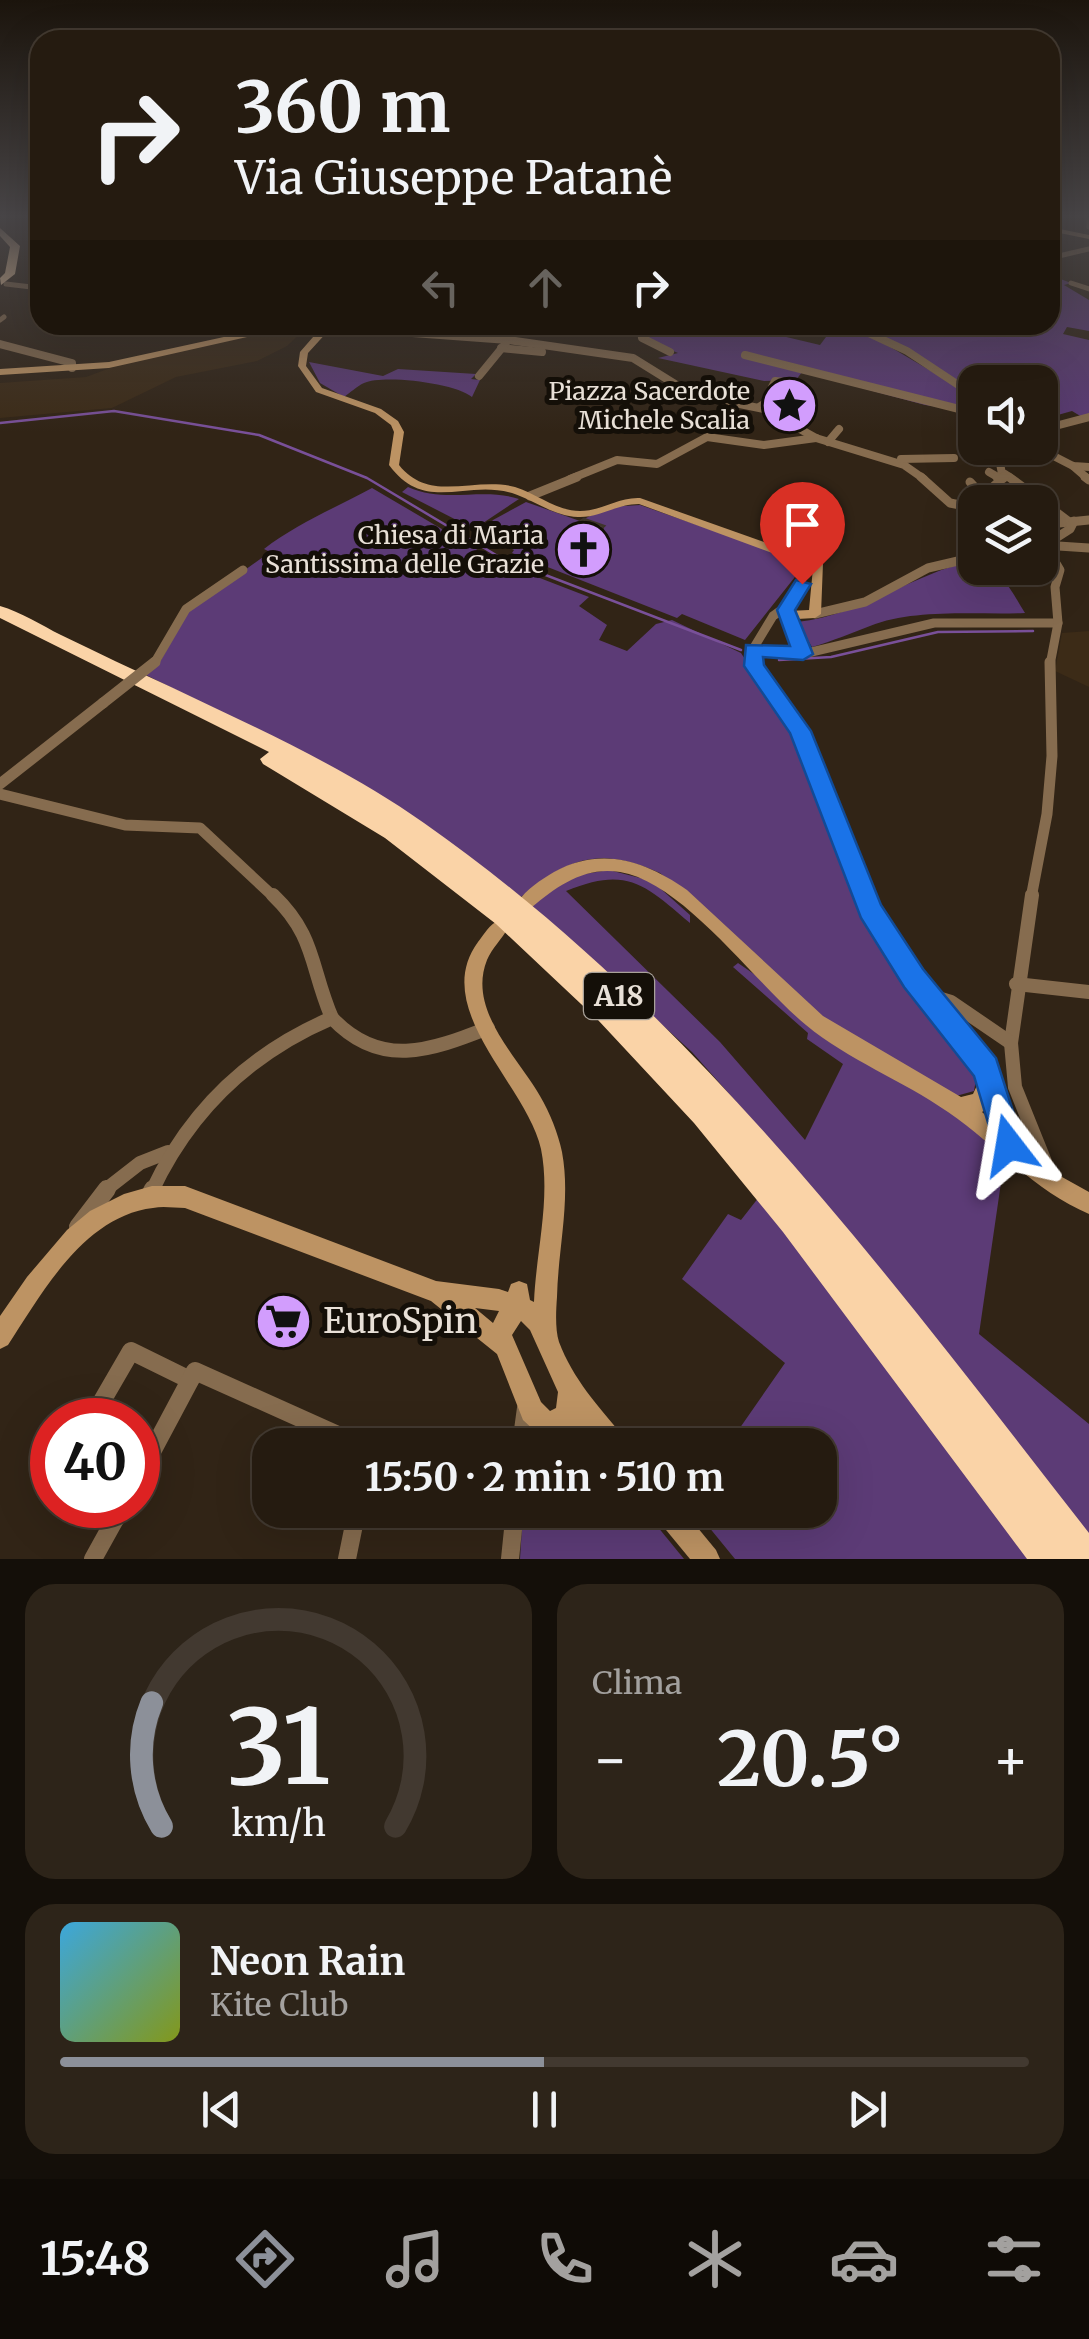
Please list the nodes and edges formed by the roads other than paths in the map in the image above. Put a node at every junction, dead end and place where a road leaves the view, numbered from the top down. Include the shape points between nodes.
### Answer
1 (227, 335) edge
2 (323, 335) edge
3 (435, 335) edge
4 (642, 335) edge
5 (869, 335) edge
6 (508, 340) junction
7 (0, 344) edge
8 (502, 348) junction
9 (548, 352) dead end
10 (745, 355) dead end
11 (646, 363) junction
12 (72, 368) junction
13 (0, 372) edge
14 (479, 376) dead end
15 (958, 388) edge
16 (780, 394) dead end
17 (804, 403) dead end
18 (759, 407) junction
19 (958, 411) edge
20 (1089, 417) edge
21 (780, 418) junction
22 (1058, 425) edge
23 (839, 429) dead end
24 (816, 438) junction
25 (828, 442) junction
26 (1058, 457) edge
27 (887, 458) junction
28 (954, 458) dead end
29 (1001, 465) edge
30 (1073, 466) junction
31 (1089, 467) edge
32 (989, 472) dead end
33 (1003, 477) junction
34 (1089, 480) edge
35 (970, 482) dead end
36 (971, 485) edge
37 (995, 485) edge
38 (530, 496) junction
39 (958, 503) edge
40 (1089, 520) edge
41 (1071, 521) junction
42 (1058, 522) edge
43 (1058, 536) edge
44 (1058, 546) edge
45 (1089, 548) edge
46 (958, 561) edge
47 (242, 570) dead end
48 (802, 584) dead end
49 (1056, 585) edge
50 (0, 611) edge
51 (788, 611) junction
52 (815, 614) junction
53 (1058, 623) junction
54 (0, 624) edge
55 (753, 649) junction
56 (803, 654) junction
57 (0, 784) edge
58 (0, 794) edge
59 (526, 902) dead end
60 (499, 928) dead end
61 (1016, 984) junction
62 (1089, 992) edge
63 (928, 995) junction
64 (332, 1018) junction
65 (488, 1028) junction
66 (1012, 1043) junction
67 (990, 1078) junction
68 (960, 1108) junction
69 (1009, 1145) junction
70 (168, 1152) junction
71 (1040, 1164) junction
72 (150, 1195) junction
73 (1089, 1204) edge
74 (71, 1240) junction
75 (546, 1258) junction
76 (436, 1292) junction
77 (512, 1300) junction
78 (2, 1334) edge
79 (546, 1337) junction
80 (504, 1346) junction
81 (190, 1380) junction
82 (570, 1390) junction
83 (104, 1398) edge
84 (528, 1398) junction
85 (330, 1428) edge
86 (524, 1428) edge
87 (549, 1428) edge
88 (558, 1428) edge
89 (600, 1428) edge
90 (160, 1437) edge
91 (110, 1528) edge
92 (353, 1528) edge
93 (513, 1528) edge
94 (681, 1528) edge
95 (93, 1559) edge
96 (347, 1559) edge
97 (510, 1559) edge
98 (707, 1559) edge
99 (1050, 1559) edge
100 (1087, 1559) edge

1 - 12 street
2 - 38 street via 301,362 312,384 394,423 394,465 406,479 436,490 492,486
3 - 6 street
4 - 11 street via 670,352
5 - 15 street via 910,352
6 - 8 street
6 - 11 street
7 - 12 street via 43,353
8 - 9 street
8 - 14 street
10 - 19 street
11 - 18 street via 694,395
12 - 13 street
16 - 18 street
17 - 21 street
18 - 21 street
20 - 22 street
21 - 24 street
23 - 25 street
24 - 25 street
24 - 38 street via 764,445 706,437 657,464 617,460
25 - 27 street
26 - 30 street
27 - 28 street
27 - 39 street via 914,470 944,502
29 - 33 street
30 - 31 street
30 - 34 street
32 - 33 street
33 - 37 street
33 - 41 street
35 - 36 street
38 - 52 street via 581,514 609,502 640,501 808,559 821,569
40 - 41 street
41 - 42 street
41 - 43 street
44 - 45 street
46 - 52 street via 928,568 865,602
47 - 57 street, bridge via 186,609 155,662
48 - 51 street
49 - 53 street
50 - 100 highway, A18 via 332,777 414,828 544,928 696,1073 783,1172
51 - 52 street
51 - 55 street via 773,616
51 - 56 street
53 - 56 street via 934,623
53 - 61 street via 1048,675 1047,814
54 - 99 highway, A18 via 320,787 432,860 532,940 734,1147
55 - 56 street
55 - 63 street via 754,666 800,731 870,910
58 - 64 street via 124,825 200,828 296,917
59 - 68 street via 580,867 611,864 645,872 816,1022
60 - 65 street via 481,946 470,981
61 - 62 street
61 - 66 street
63 - 66 street via 952,1001 990,1035
63 - 67 street
64 - 65 street via 362,1043 411,1054
64 - 70 street via 268,1049
65 - 75 street via 551,1146
66 - 71 street via 1015,1086
67 - 68 street via 980,1103
67 - 69 street
68 - 69 street
69 - 71 street
70 - 72 street
70 - 74 street via 146,1158 113,1182
71 - 73 street via 1062,1189
72 - 74 street via 111,1208
72 - 76 street via 185,1198
74 - 78 street
75 - 77 street
75 - 79 street
76 - 77 street
76 - 80 street
77 - 79 street via 533,1315
77 - 80 street
79 - 82 street
80 - 84 street
81 - 83 street via 131,1351
81 - 85 street via 195,1371
81 - 90 street
82 - 88 street via 568,1414
82 - 89 street
84 - 86 street
84 - 87 street
91 - 95 street
92 - 96 street
93 - 97 street
94 - 98 street

